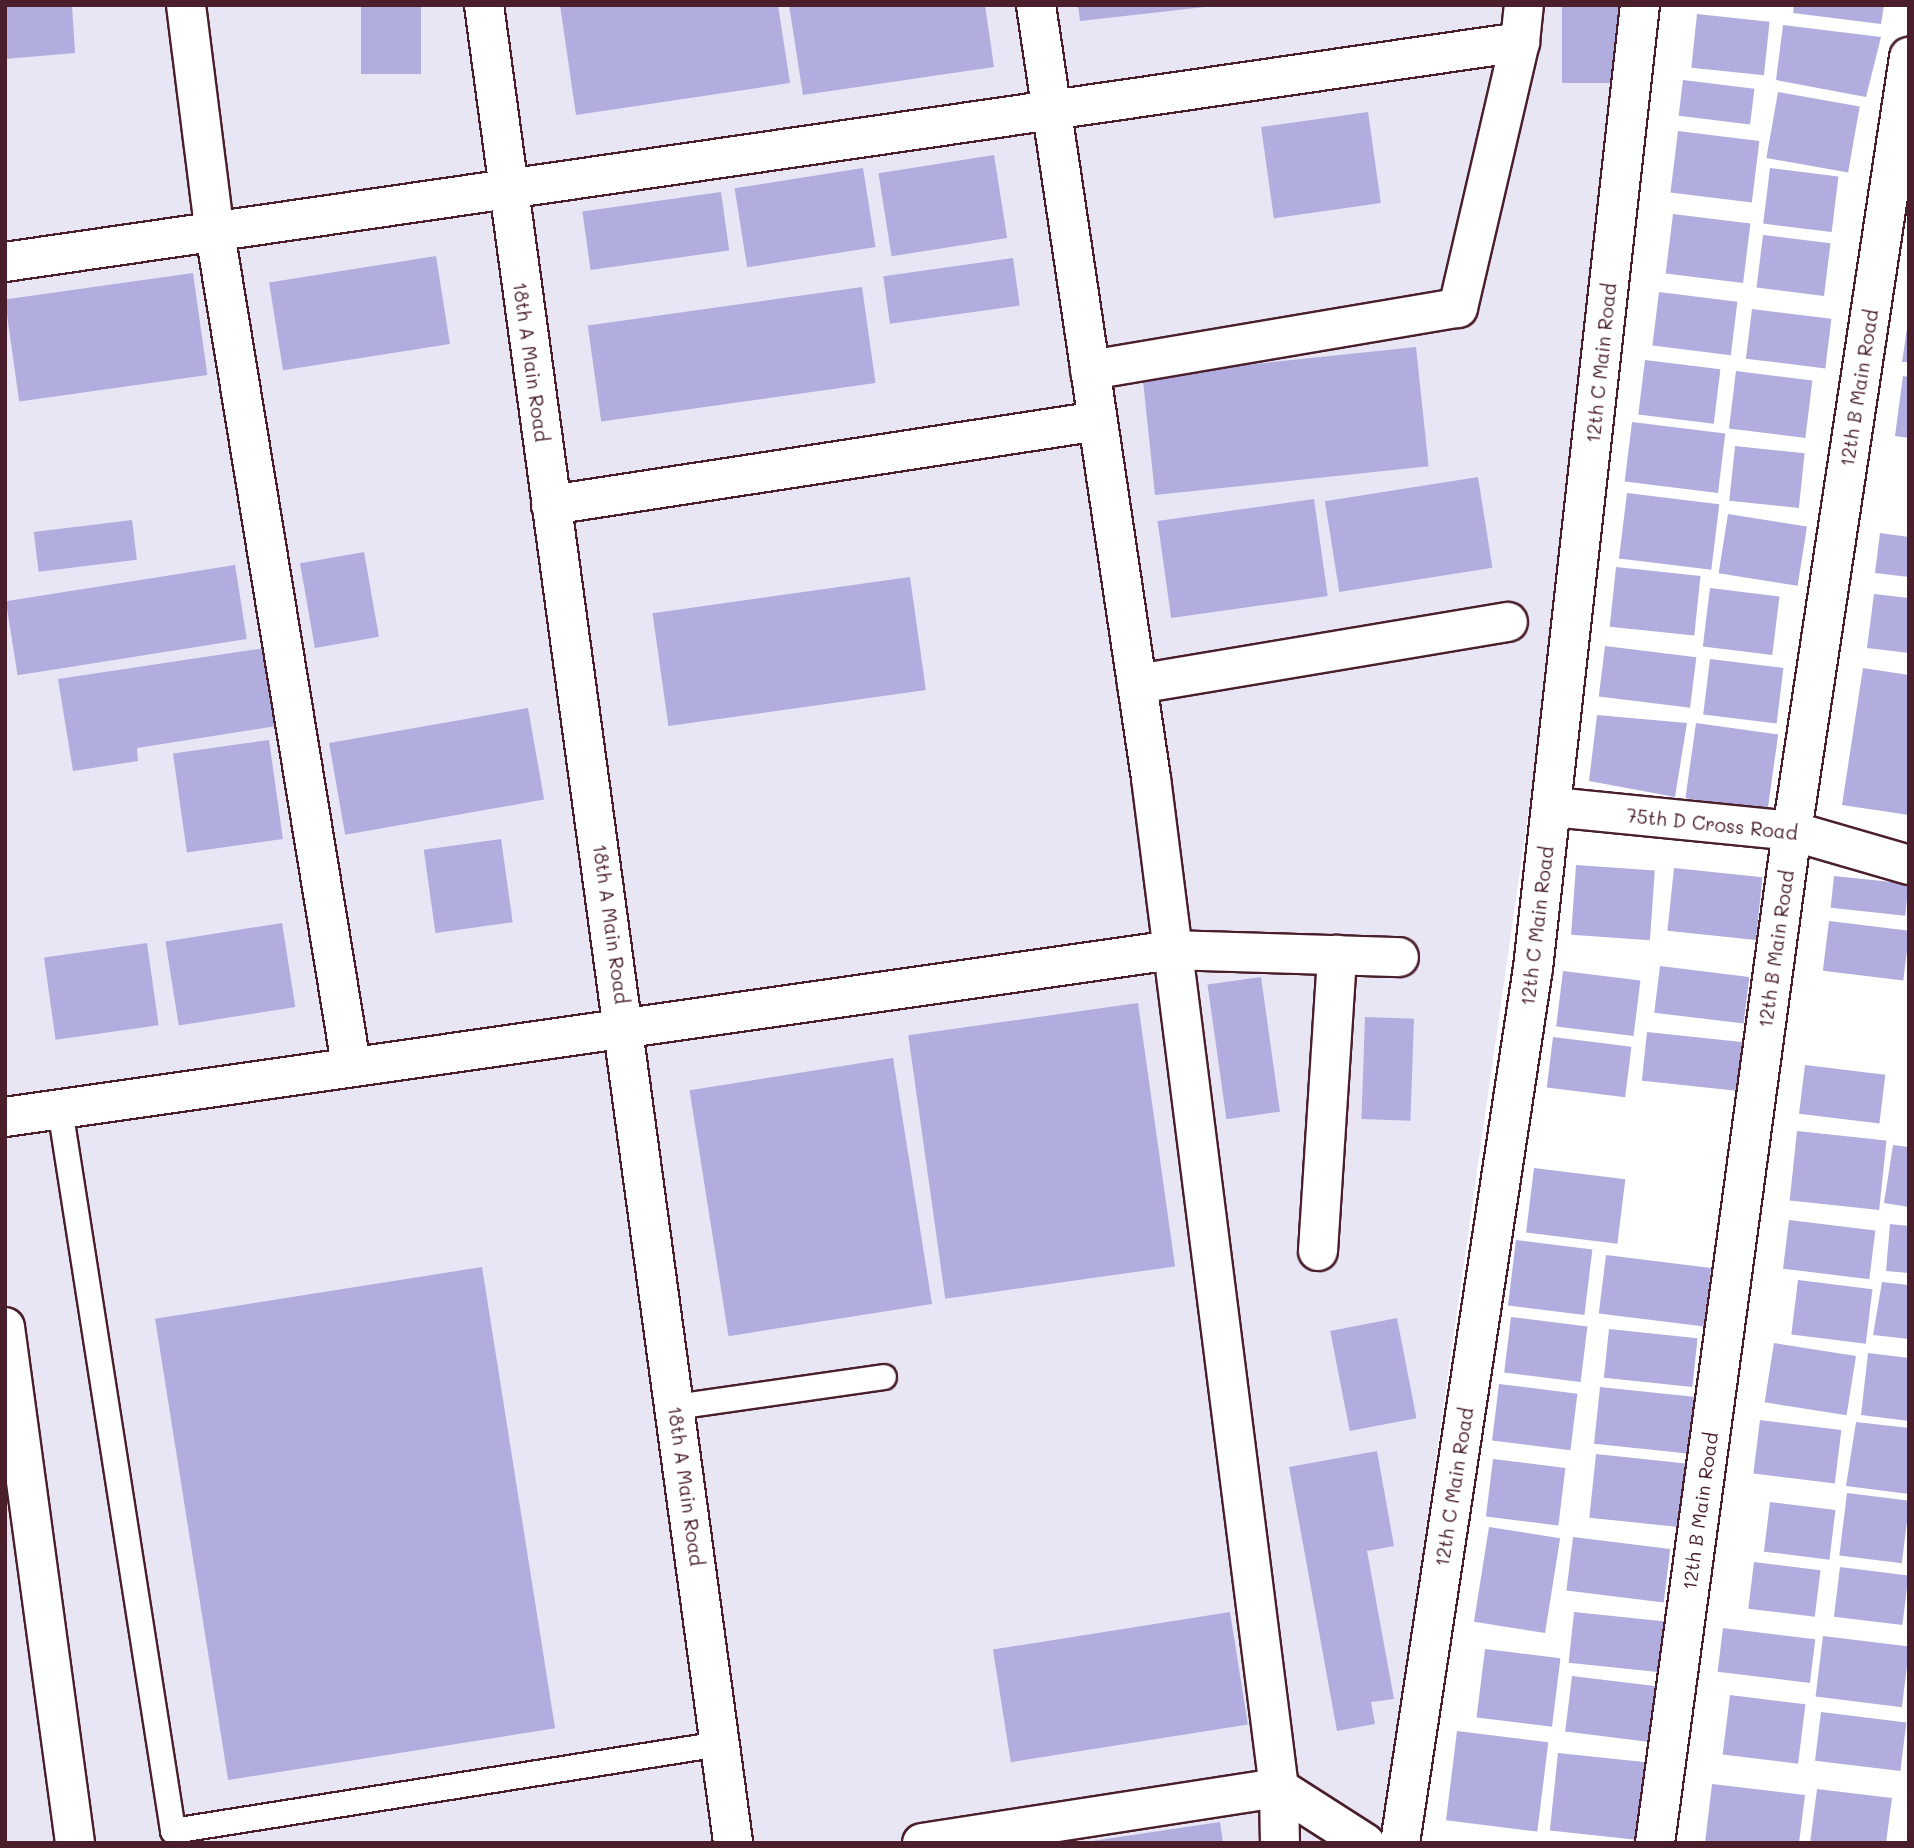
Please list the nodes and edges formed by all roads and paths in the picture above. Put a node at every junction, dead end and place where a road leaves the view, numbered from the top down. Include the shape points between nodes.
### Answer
1 (186, 5) edge
2 (484, 5) edge
3 (1036, 5) edge
4 (1640, 5) edge
5 (1522, 24) edge
6 (1909, 57) edge
7 (1051, 109) junction
8 (507, 189) junction
9 (215, 233) junction
10 (5, 262) edge
11 (1090, 370) junction
12 (1098, 421) junction
13 (551, 505) junction
14 (1508, 622) dead end
15 (1137, 684) junction
16 (1553, 807) junction
17 (1792, 831) junction
18 (1909, 865) edge
19 (1173, 950) junction
20 (1337, 955) junction
21 (1399, 957) dead end
22 (625, 1026) junction
23 (351, 1063) junction
24 (60, 1109) junction
25 (5, 1117) edge
26 (1318, 1251) dead end
27 (5, 1326) edge
28 (884, 1377) dead end
29 (676, 1407) junction
30 (720, 1745) junction
31 (1279, 1788) junction
32 (75, 1843) edge
33 (733, 1843) edge
34 (922, 1843) edge
35 (1280, 1843) edge
36 (1365, 1843) edge
37 (1400, 1843) edge
38 (1655, 1843) edge

1 - 9 street
2 - 8 street, 18th A Main Road
3 - 7 street
4 - 16 street, 12th C Main Road
5 - 7 street
5 - 11 street via 1458,308
6 - 17 street, 12th B Main Road
7 - 8 street
7 - 11 street
8 - 9 street
8 - 13 street, 18th A Main Road
9 - 10 street
9 - 23 street
11 - 12 street
12 - 13 street
12 - 15 street
13 - 22 street, 18th A Main Road
14 - 15 street
15 - 19 street
16 - 17 street, 75th D Cross Road
16 - 37 street, 12th C Main Road
17 - 18 street, 75th D Cross Road
17 - 38 street, 12th B Main Road
19 - 20 street
19 - 22 street
19 - 31 street
20 - 21 street
20 - 26 street
22 - 23 street
22 - 29 street, 18th A Main Road
23 - 24 street
24 - 25 street
24 - 30 lane via 173,1831
27 - 32 street
28 - 29 lane
29 - 30 street, 18th A Main Road
30 - 33 street, 18th A Main Road
31 - 34 street
31 - 35 street
31 - 36 street

